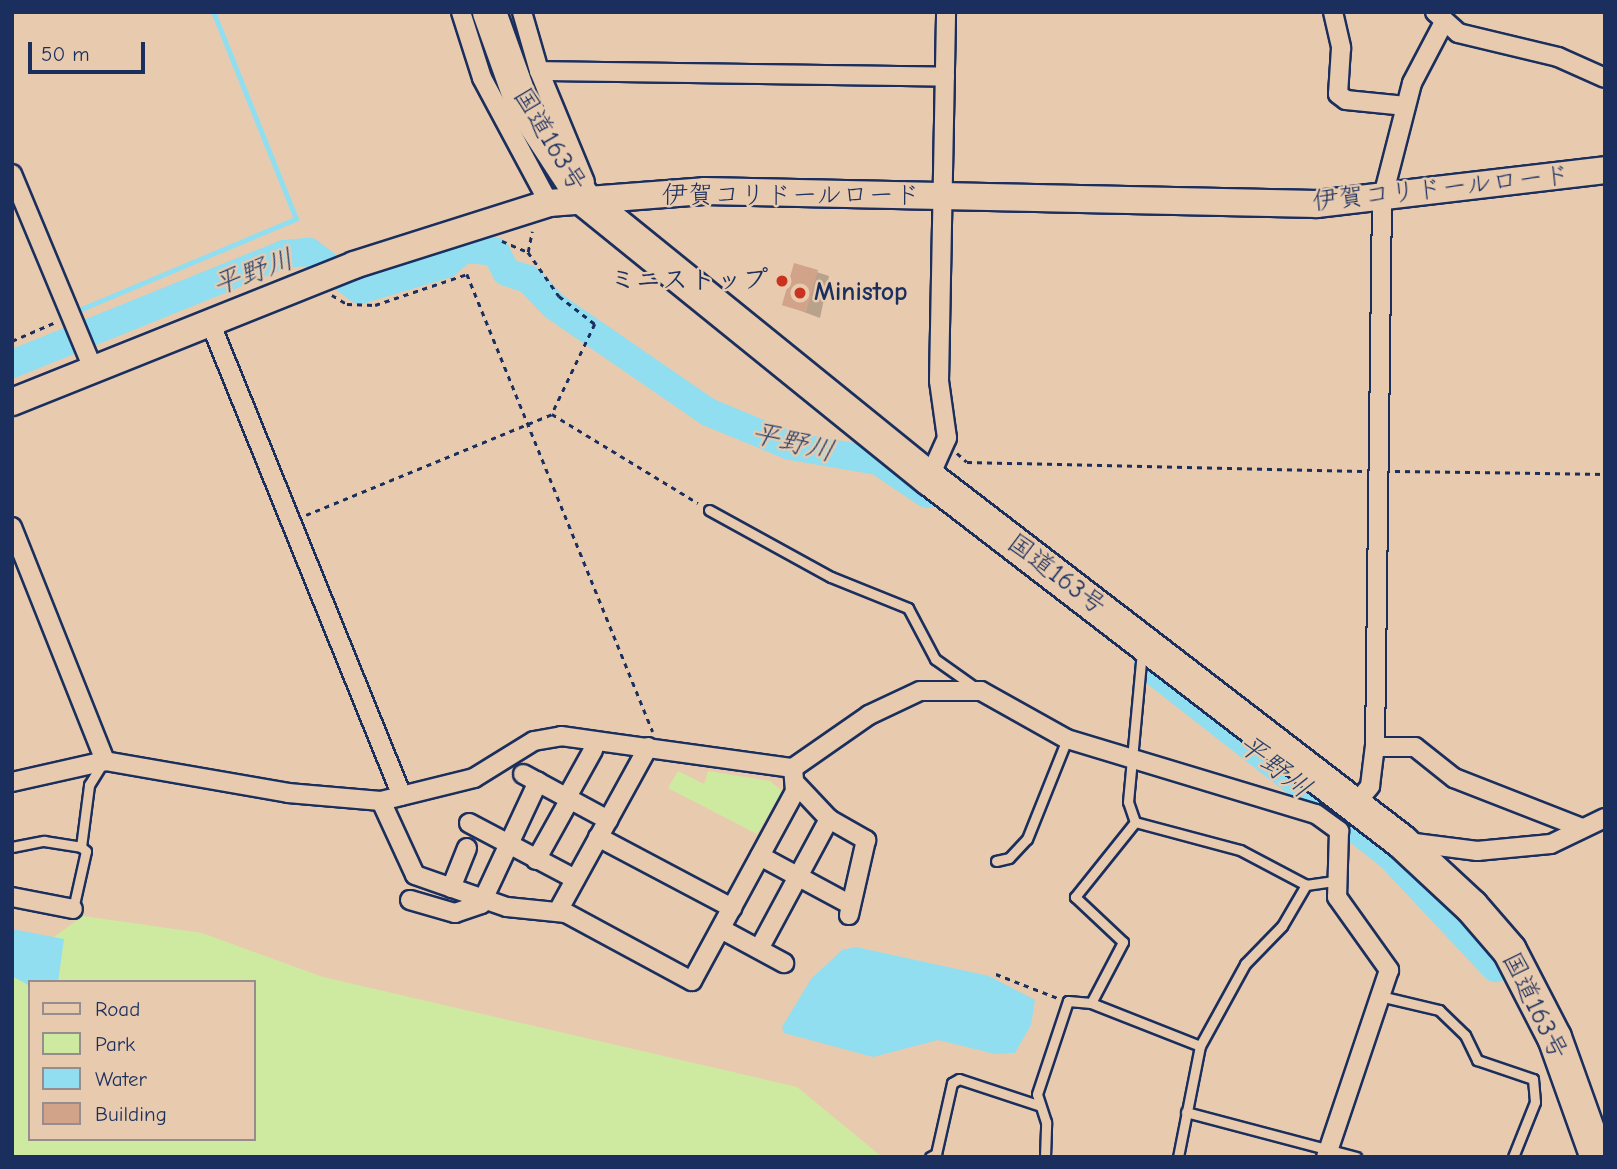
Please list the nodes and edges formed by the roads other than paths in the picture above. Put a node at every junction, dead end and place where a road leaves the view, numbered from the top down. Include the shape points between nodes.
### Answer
1 (461, 12) edge
2 (489, 12) edge
3 (523, 12) edge
4 (946, 12) edge
5 (1333, 12) edge
6 (1439, 18) edge
7 (539, 71) junction
8 (945, 77) junction
9 (1605, 78) edge
10 (1406, 106) junction
11 (1605, 170) edge
12 (12, 174) edge
13 (943, 197) junction
14 (584, 199) junction
15 (1382, 200) junction
16 (549, 203) junction
17 (210, 322) junction
18 (90, 361) junction
19 (12, 402) edge
20 (929, 478) junction
21 (709, 510) road end
22 (12, 527) edge
23 (1141, 655) junction
24 (981, 691) junction
25 (1067, 739) junction
26 (653, 747) junction
27 (1376, 747) junction
28 (593, 750) dead end
29 (1131, 759) junction
30 (104, 761) junction
31 (795, 777) junction
32 (12, 782) edge
33 (402, 796) junction
34 (568, 798) junction
35 (381, 801) junction
36 (1344, 814) junction
37 (1605, 818) edge
38 (829, 819) junction
39 (608, 820) junction
40 (1135, 822) junction
41 (469, 823) dead end
42 (1582, 828) junction
43 (598, 837) junction
44 (1401, 841) junction
45 (505, 844) junction
46 (12, 847) edge
47 (82, 847) junction
48 (467, 848) dead end
49 (760, 856) junction
50 (536, 860) junction
51 (996, 861) dead end
52 (799, 877) junction
53 (575, 878) junction
54 (1335, 881) junction
55 (1306, 885) junction
56 (451, 888) junction
57 (12, 897) edge
58 (410, 900) dead end
59 (484, 900) junction
60 (732, 908) junction
61 (73, 909) joint
62 (558, 911) junction
63 (720, 929) junction
64 (759, 949) junction
65 (784, 963) dead end
66 (1384, 997) junction
67 (1091, 1003) junction
68 (1200, 1046) junction
69 (1038, 1105) junction
70 (1186, 1112) junction
71 (1328, 1152) edge
72 (930, 1157) edge
73 (1045, 1157) edge
74 (1178, 1157) edge
75 (1356, 1157) edge
76 (1513, 1157) edge
77 (1597, 1157) edge

1 - 16 street via 490,96
2 - 14 highway, 国道163号 via 522,104
3 - 7 street
4 - 8 street
5 - 10 street via 1341,48 1338,94 1346,100
6 - 9 street via 1471,38 1558,57
6 - 10 street
7 - 8 street
7 - 14 street via 585,173
8 - 13 street
10 - 15 street
11 - 15 street, 伊賀コリドールロード
12 - 18 street
13 - 14 street, 伊賀コリドールロード via 704,191
13 - 15 street, 伊賀コリドールロード
13 - 20 street via 939,382 947,438
14 - 16 street, 伊賀コリドールロード
14 - 20 highway, 国道163号
15 - 27 street
16 - 17 street, 伊賀コリドールロード via 472,223
17 - 18 street, 伊賀コリドールロード
17 - 33 street
18 - 19 street, 伊賀コリドールロード
20 - 23 highway, 国道163号
21 - 24 lane via 831,577 908,608 934,659
22 - 30 street
23 - 29 lane
23 - 36 highway, 国道163号
24 - 25 street
24 - 31 street via 920,691 869,715
25 - 29 street
25 - 51 lane via 1027,839 1009,858
26 - 31 street
26 - 33 street via 546,737 474,778
26 - 39 street
27 - 36 street via 1370,786
27 - 42 street via 1415,747 1454,778
28 - 34 street
29 - 36 street
29 - 40 lane via 1128,802
30 - 32 street
30 - 35 street via 288,793
30 - 47 lane via 89,785
31 - 38 street
31 - 49 street
33 - 35 street
34 - 39 street
34 - 45 street via 531,778
34 - 50 street
35 - 56 street via 411,871
36 - 44 highway, 国道163号
36 - 54 street
37 - 42 street
38 - 52 street
38 - 52 street via 866,840 850,910
39 - 43 street
40 - 55 lane via 1240,850
40 - 67 lane via 1075,897 1123,942
41 - 45 street
42 - 44 street via 1562,842 1492,850
43 - 53 street
43 - 60 street
44 - 77 highway, 国道163号 via 1508,950 1554,1037
45 - 50 street
45 - 59 street
46 - 47 lane via 44,841
47 - 61 lane via 86,851
48 - 56 street
49 - 52 street
49 - 60 street
50 - 53 street
52 - 64 street
53 - 62 street
54 - 55 lane
54 - 66 street via 1337,897 1389,970
55 - 68 lane via 1286,920 1245,964
56 - 59 street
57 - 61 street
58 - 59 street via 454,913
59 - 62 street via 519,910
60 - 63 street
62 - 63 street via 692,981
63 - 64 street
64 - 65 street
66 - 71 street
66 - 76 lane via 1438,1010 1465,1035 1477,1060 1533,1079 1535,1102
67 - 68 lane
67 - 69 lane via 1069,1001
68 - 70 lane
69 - 72 lane via 958,1079 936,1154
69 - 73 lane via 1046,1122
70 - 71 lane
70 - 74 lane
71 - 75 lane

